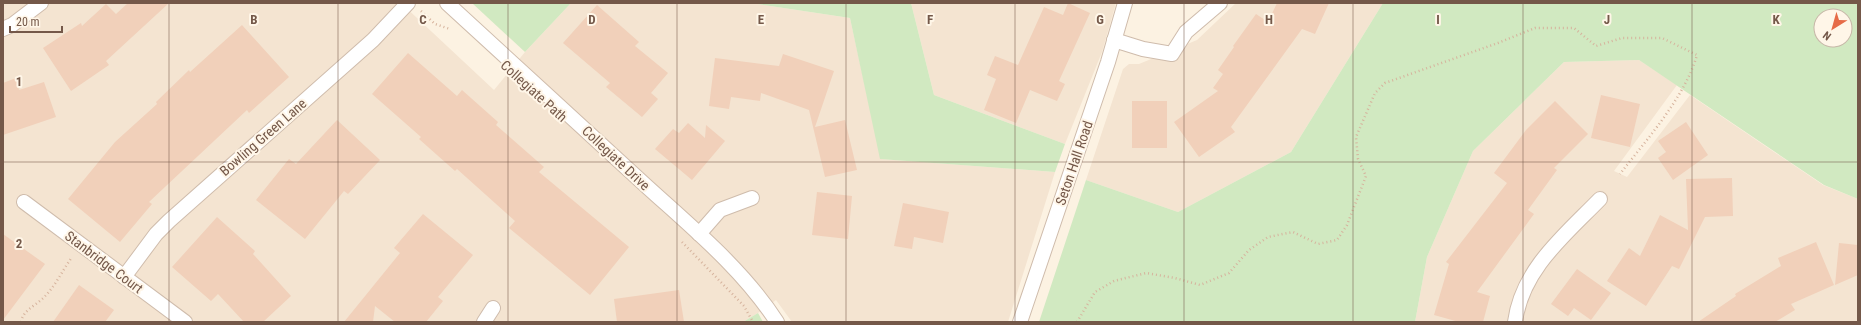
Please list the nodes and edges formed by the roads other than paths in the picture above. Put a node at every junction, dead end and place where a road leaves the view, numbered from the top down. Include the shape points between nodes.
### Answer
1 (41, 3) edge
2 (447, 3) edge
3 (1125, 3) edge
4 (1220, 3) edge
5 (413, 5) edge
6 (3, 29) edge
7 (1114, 40) junction
8 (752, 198) dead end
9 (1600, 200) dead end
10 (24, 202) dead end
11 (699, 234) junction
12 (124, 277) junction
13 (493, 308) dead end
14 (185, 322) edge
15 (484, 322) edge
16 (777, 322) edge
17 (1020, 322) edge
18 (1515, 322) edge

1 - 6 street
2 - 11 street, Collegiate Drive
3 - 7 street, Seton Hall Road
4 - 7 street via 1186,32 1172,54
5 - 12 street, Bowling Green Lane via 169,220
7 - 17 street, Seton Hall Road
8 - 11 street via 720,210
9 - 18 street via 1550,249 1534,270 1522,293
10 - 12 street, Stanbridge Court
11 - 16 street, Collegiate Drive via 741,276
12 - 14 street, Stanbridge Court
13 - 15 street

